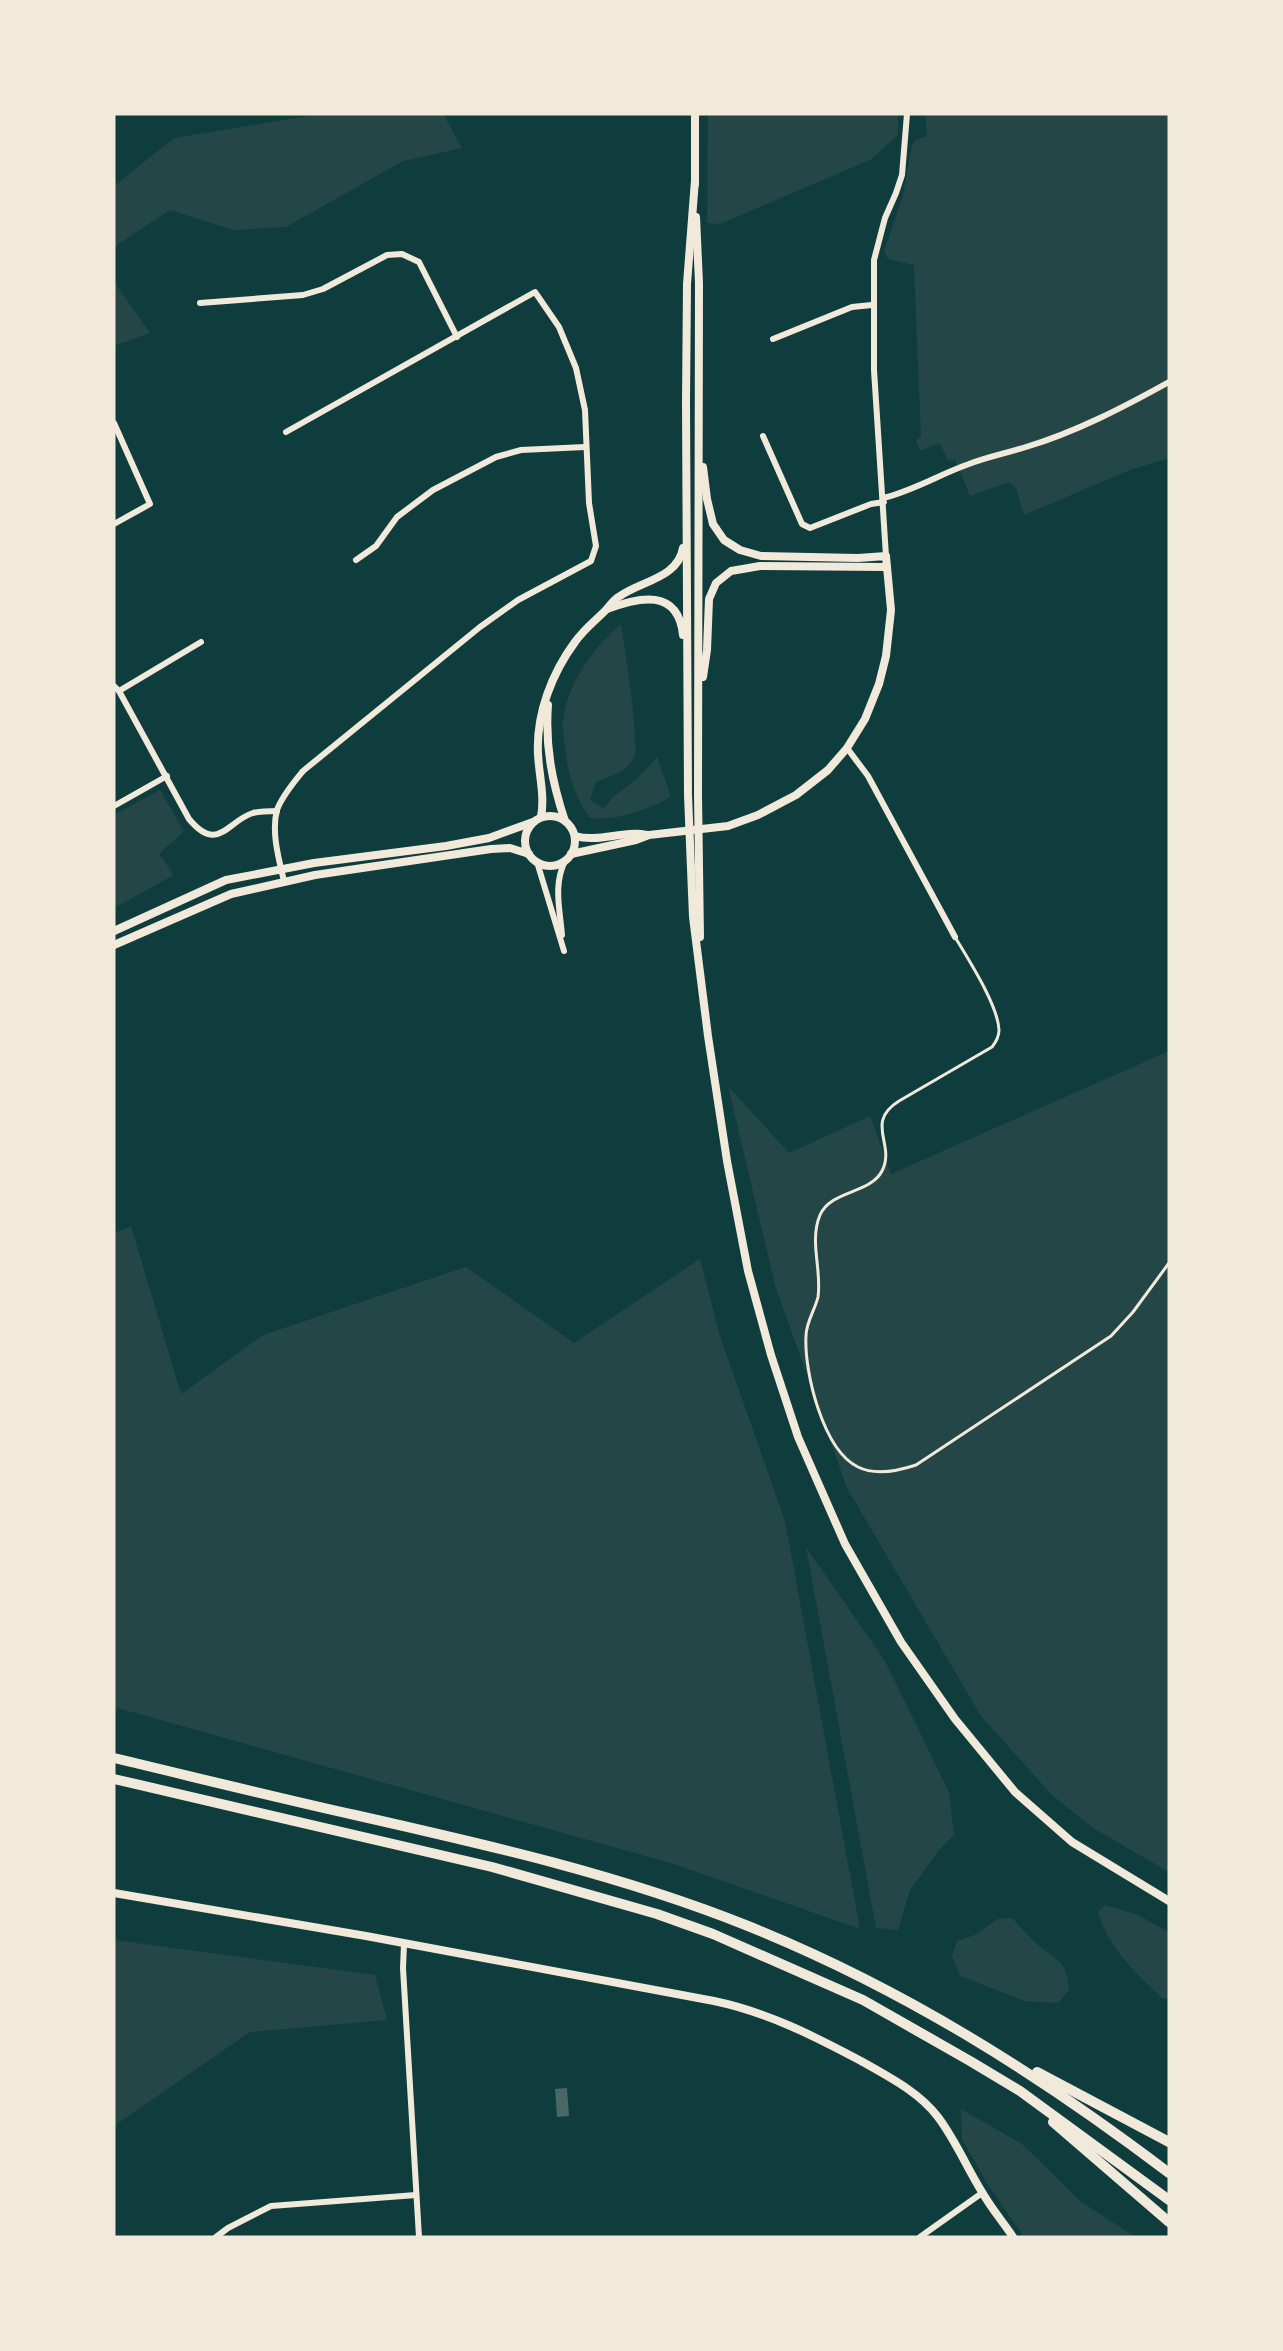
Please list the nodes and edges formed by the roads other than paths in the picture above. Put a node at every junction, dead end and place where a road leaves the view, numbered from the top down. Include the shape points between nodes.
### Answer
1 (695, 114) edge
2 (907, 114) edge
3 (695, 180) junction
4 (200, 303) dead end
5 (872, 305) junction
6 (457, 337) junction
7 (773, 339) dead end
8 (1169, 382) edge
9 (698, 414) junction
10 (114, 423) edge
11 (286, 432) dead end
12 (763, 436) dead end
13 (585, 447) junction
14 (883, 500) junction
15 (687, 508) junction
16 (114, 524) edge
17 (886, 556) junction
18 (356, 560) dead end
19 (886, 567) junction
20 (606, 610) junction
21 (201, 642) dead end
22 (116, 688) edge
23 (548, 693) junction
24 (687, 702) junction
25 (699, 705) junction
26 (847, 748) junction
27 (167, 776) junction
28 (114, 806) edge
29 (277, 811) junction
30 (541, 817) junction
31 (565, 821) junction
32 (533, 822) junction
33 (649, 835) junction
34 (575, 836) junction
35 (529, 854) junction
36 (571, 854) junction
37 (695, 858) junction
38 (565, 861) junction
39 (537, 862) junction
40 (281, 868) junction
41 (284, 881) junction
42 (114, 931) edge
43 (955, 937) joint
44 (114, 945) edge
45 (1169, 1263) edge
46 (114, 1758) edge
47 (114, 1779) edge
48 (114, 1893) edge
49 (1169, 1901) edge
50 (404, 1944) junction
51 (993, 2050) junction
52 (1020, 2091) junction
53 (1169, 2142) edge
54 (1169, 2173) edge
55 (982, 2193) junction
56 (416, 2195) junction
57 (1169, 2200) edge
58 (1169, 2222) edge
59 (216, 2237) edge
60 (419, 2237) edge
61 (920, 2237) edge
62 (1013, 2237) edge

1 - 3 street
2 - 5 street via 902,175 874,260
3 - 9 street
3 - 15 street via 687,284
4 - 6 street via 303,295 323,290 387,255 402,254 418,262
5 - 7 street via 852,307
5 - 14 street
6 - 11 street
6 - 13 street via 535,292 559,327 576,368 585,410
8 - 14 street via 1067,432 976,461
9 - 17 street via 709,514 724,540 761,556
9 - 25 street
10 - 16 street via 150,504
12 - 14 street via 802,524 810,528
13 - 18 street via 521,450 496,457 433,490 397,517 376,546
13 - 29 street via 596,546 591,561 518,600 480,627 303,771
14 - 17 street
15 - 20 street via 677,563 664,574 617,597
15 - 24 street
17 - 19 street
19 - 25 street via 760,566 739,568 723,576 709,599
19 - 26 street via 891,610 886,656 879,684
20 - 23 street via 567,652
20 - 24 street via 649,598 675,610 683,631
21 - 22 street
22 - 27 street
23 - 30 street via 538,731 544,803
23 - 31 street via 549,762
24 - 37 street via 688,795
25 - 37 street
26 - 33 street via 828,770 796,795 758,815 728,826
26 - 43 street via 868,776
27 - 28 street
27 - 29 street via 199,831 225,831 251,813
29 - 40 street
30 - 31 street
30 - 32 street
31 - 34 street
32 - 35 street via 525,843
32 - 40 street via 468,842
33 - 34 street via 636,832 586,839
33 - 36 street
34 - 36 street
35 - 39 street
35 - 41 street via 510,848 491,849
36 - 38 street
37 - 49 street via 701,975 725,1150 748,1271 798,1437 845,1545 900,1642 955,1719 1015,1792 1072,1842
38 - 39 street via 546,866
38 - 39 street via 557,885 564,951
40 - 41 street
40 - 42 street via 226,880
41 - 44 street via 231,894
43 - 45 lane via 994,1013 999,1028 996,1042 887,1111 882,1123 886,1156 881,1172 874,1181 830,1203 817,1228 818,1297 806,1332 807,1368 838,1450 849,1462 868,1471 916,1465 1104,1341 1133,1312
46 - 51 highway via 566,1864 664,1895 812,1953 924,2009
47 - 52 highway via 492,1867 657,1914 713,1934 863,2000
48 - 50 street
50 - 55 street via 718,2002 795,2027 891,2077 918,2097 953,2139
50 - 56 street
51 - 53 highway
51 - 54 highway
52 - 57 highway
52 - 58 highway
55 - 61 street
55 - 62 street
56 - 59 street via 271,2206
56 - 60 street

